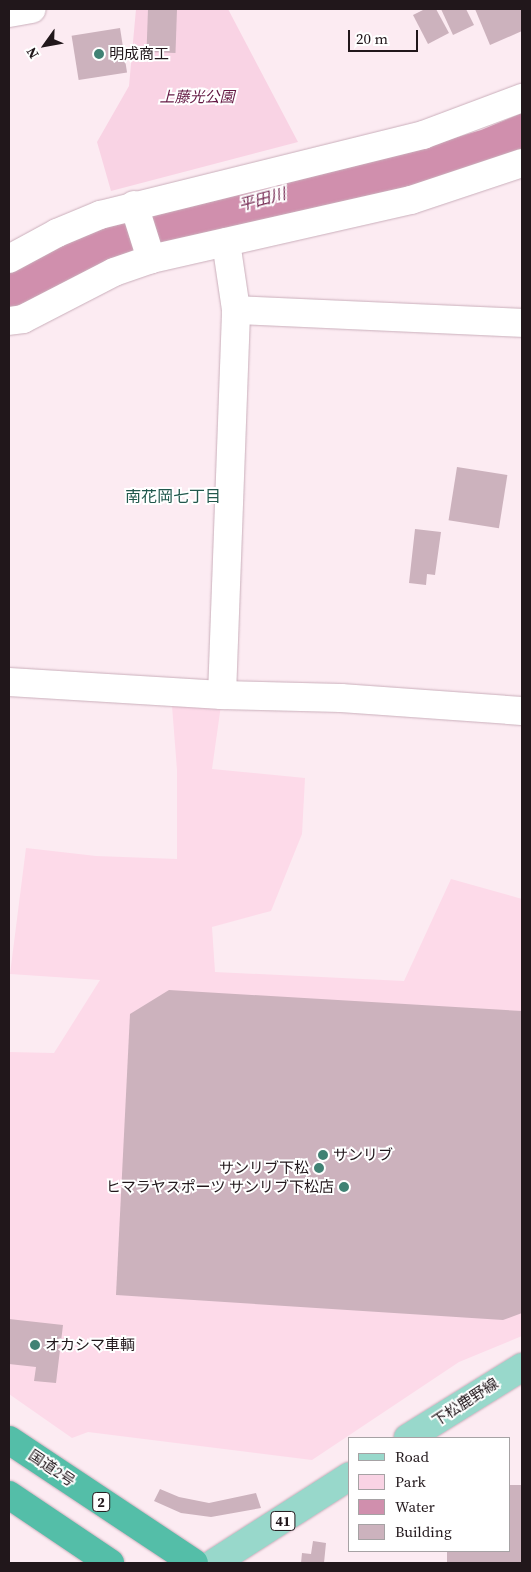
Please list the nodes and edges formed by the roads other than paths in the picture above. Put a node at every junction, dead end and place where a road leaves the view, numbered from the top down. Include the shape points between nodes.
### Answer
1 (32, 9) edge
2 (9, 13) edge
3 (522, 98) edge
4 (522, 163) edge
5 (135, 209) junction
6 (226, 242) junction
7 (150, 256) junction
8 (9, 259) edge
9 (236, 310) junction
10 (9, 321) edge
11 (522, 323) edge
12 (9, 682) edge
13 (222, 695) junction
14 (522, 711) edge
15 (522, 1367) edge
16 (410, 1437) edge
17 (9, 1440) edge
18 (348, 1477) edge
19 (9, 1495) edge
20 (110, 1563) edge
21 (194, 1563) edge
22 (214, 1563) edge

1 - 2 street
3 - 5 street via 423,135
4 - 6 street via 411,200
5 - 7 street
5 - 8 street via 100,214
6 - 7 street
6 - 9 street
7 - 10 street via 22,318
9 - 11 street
9 - 13 street
12 - 13 street
13 - 14 street via 341,698
15 - 16 main road, 下松鹿野線
17 - 21 highway, 国道2号 / 2
18 - 22 main road, 41
19 - 20 highway

